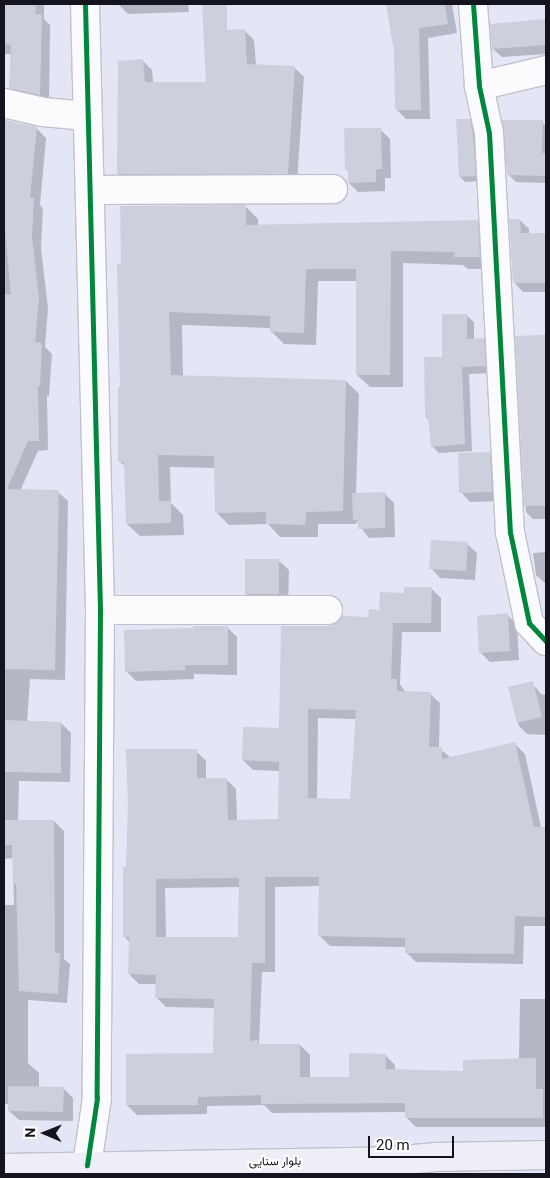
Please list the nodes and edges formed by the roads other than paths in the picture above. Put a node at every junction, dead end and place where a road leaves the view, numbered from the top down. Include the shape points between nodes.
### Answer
1 (85, 4) edge
2 (473, 4) edge
3 (546, 70) edge
4 (479, 86) junction
5 (4, 103) edge
6 (87, 116) junction
7 (333, 189) dead end
8 (90, 190) junction
9 (100, 610) junction
10 (328, 610) dead end
11 (546, 641) edge
12 (546, 1155) edge
13 (87, 1165) junction
14 (4, 1168) edge

1 - 6 street
2 - 4 street
3 - 4 street
4 - 11 street via 489,132 510,532 529,623
5 - 6 street via 43,112
6 - 8 street
7 - 8 street
8 - 9 street
9 - 10 street
9 - 13 street via 96,1098
12 - 13 main road, بلوار سنایی via 392,1161
13 - 14 main road, بلوار سنایی

